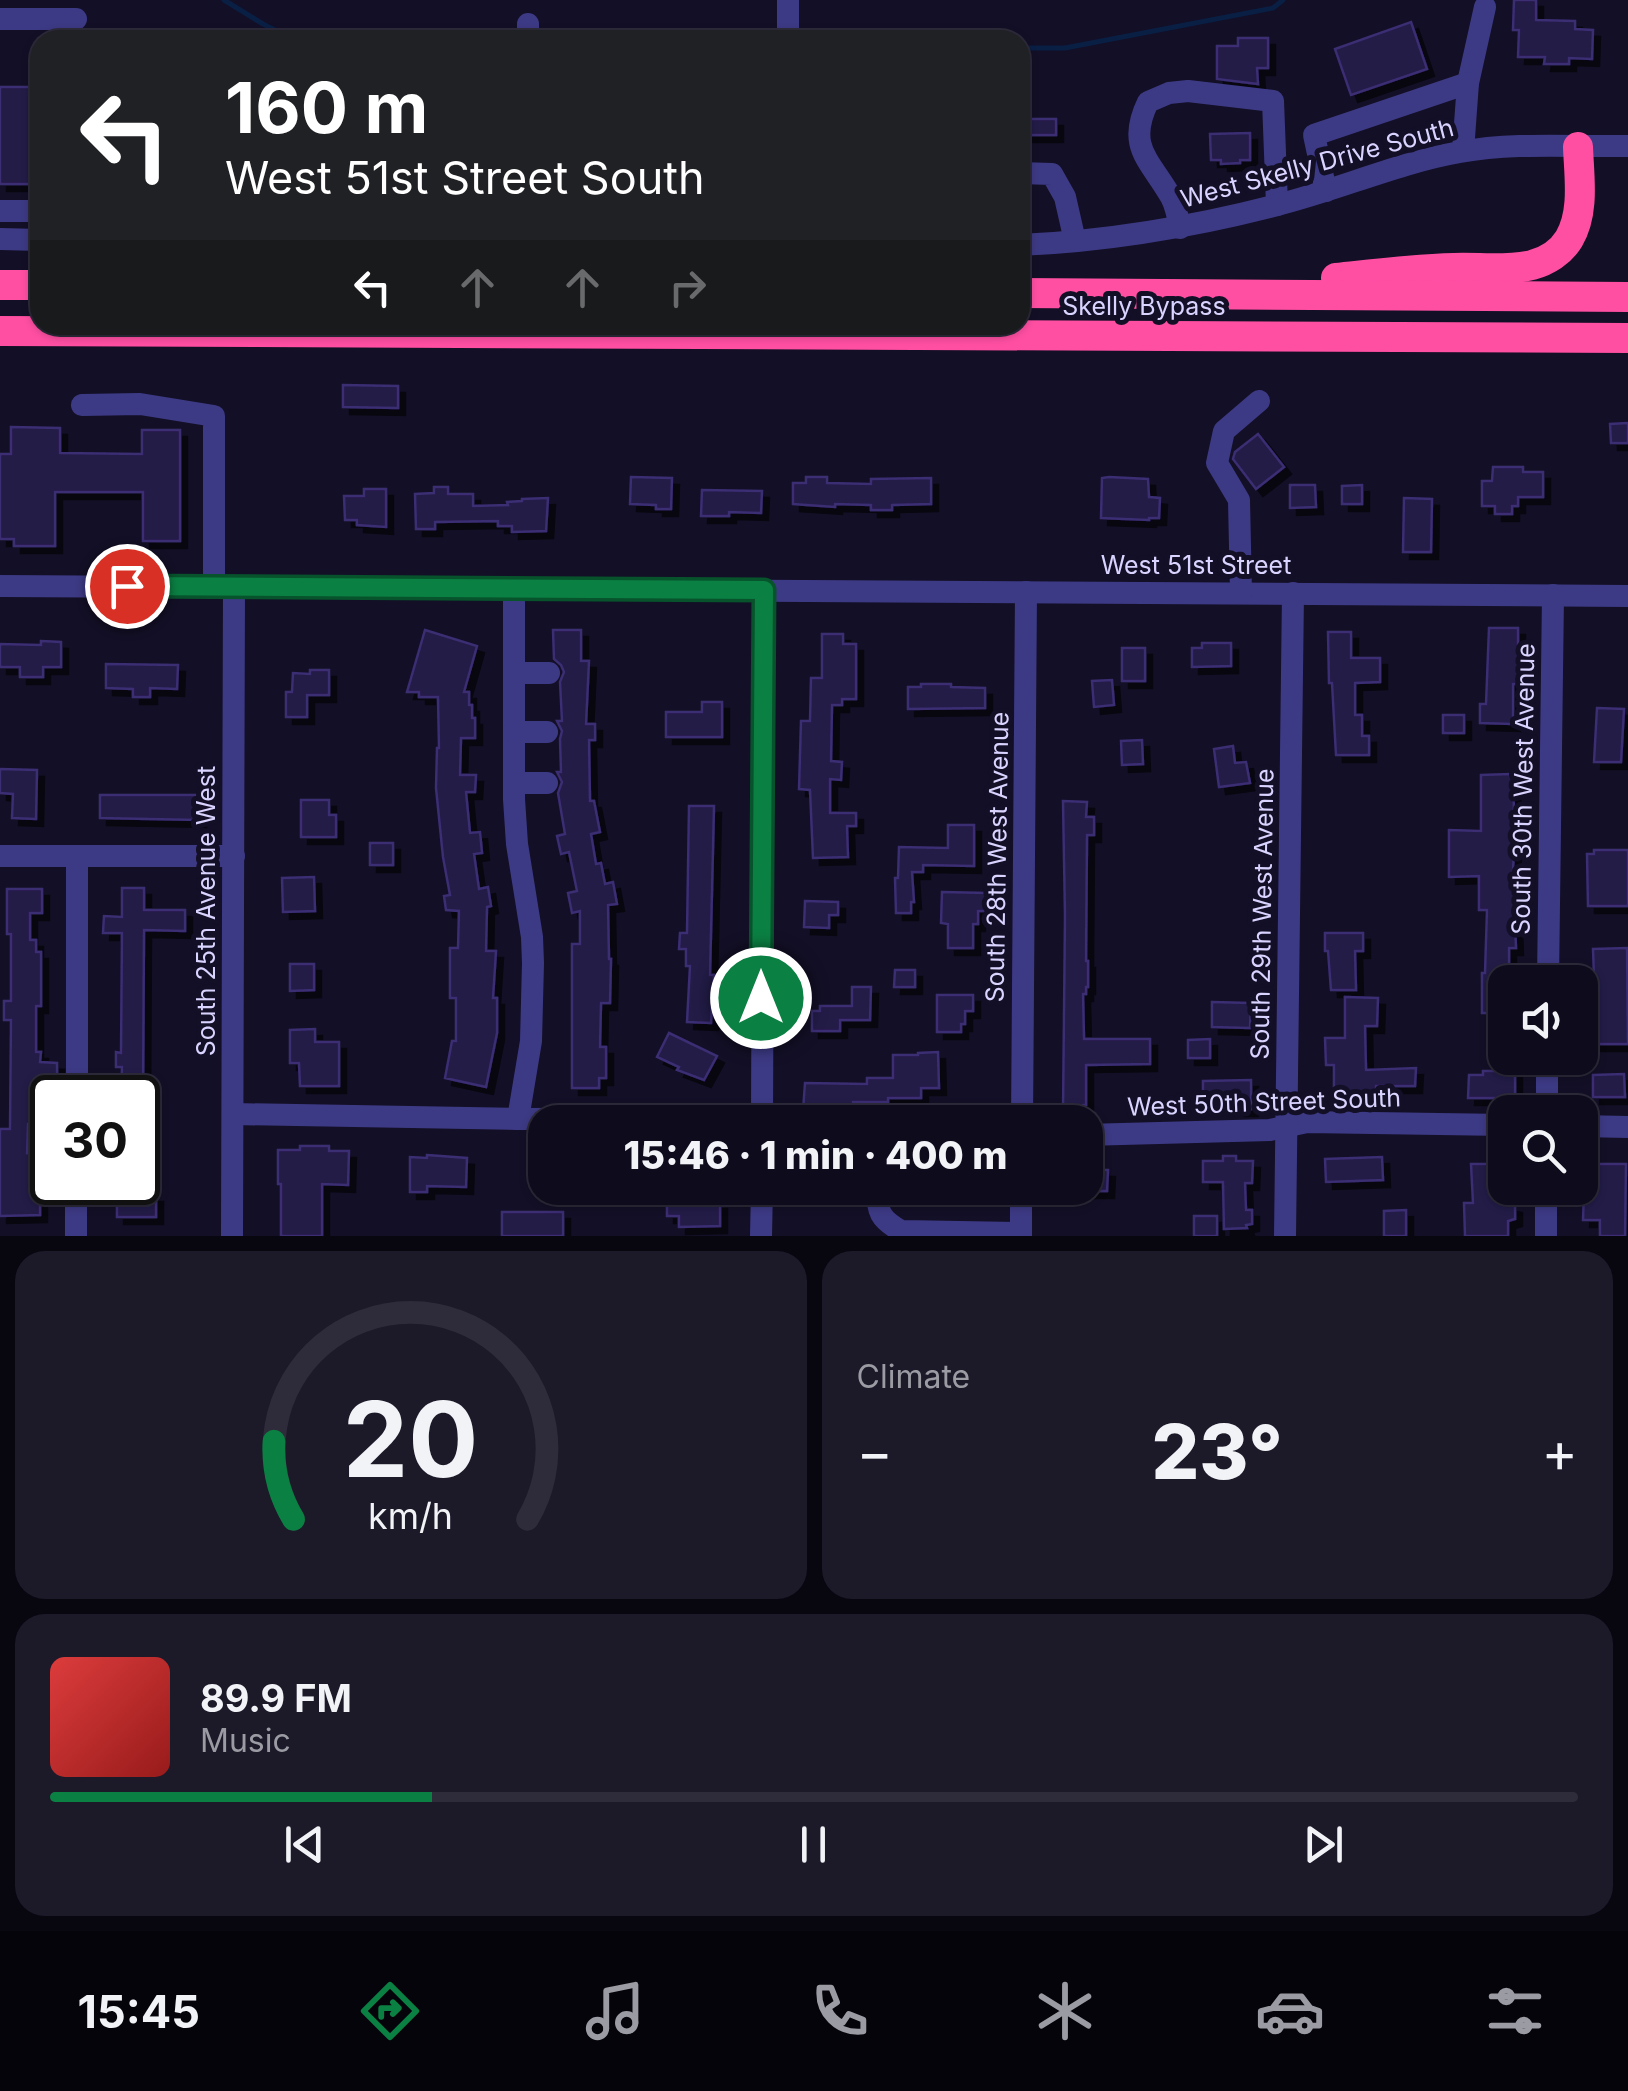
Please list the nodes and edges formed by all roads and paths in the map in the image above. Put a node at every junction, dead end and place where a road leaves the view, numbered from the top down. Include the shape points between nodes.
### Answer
1 (788, 0) edge
2 (1486, 7) dead end
3 (76, 19) dead end
4 (0, 20) edge
5 (788, 30) edge
6 (1468, 83) junction
7 (1578, 146) junction
8 (1628, 146) edge
9 (1463, 151) junction
10 (1030, 173) edge
11 (1326, 192) junction
12 (1277, 205) junction
13 (0, 211) edge
14 (30, 211) edge
15 (1180, 228) junction
16 (0, 240) edge
17 (30, 240) edge
18 (1076, 241) junction
19 (1030, 244) edge
20 (30, 285) edge
21 (0, 286) edge
22 (1030, 292) edge
23 (1151, 294) junction
24 (1628, 297) edge
25 (0, 331) edge
26 (30, 331) edge
27 (930, 335) edge
28 (1628, 338) edge
29 (1259, 401) dead end
30 (82, 405) dead end
31 (0, 586) edge
32 (224, 586) junction
33 (514, 589) junction
34 (764, 590) junction
35 (1026, 592) junction
36 (1241, 593) junction
37 (1293, 593) junction
38 (1553, 596) junction
39 (1628, 596) edge
40 (514, 673) junction
41 (549, 673) dead end
42 (514, 732) junction
43 (548, 732) dead end
44 (514, 783) junction
45 (547, 783) dead end
46 (0, 856) edge
47 (77, 856) junction
48 (234, 856) junction
49 (1548, 965) edge
50 (77, 1075) edge
51 (762, 1105) edge
52 (1022, 1105) edge
53 (233, 1114) junction
54 (518, 1119) junction
55 (528, 1119) edge
56 (1488, 1125) edge
57 (1287, 1126) junction
58 (1598, 1126) edge
59 (1628, 1126) edge
60 (1103, 1135) edge
61 (76, 1205) edge
62 (762, 1205) edge
63 (879, 1205) edge
64 (1022, 1205) edge
65 (1546, 1205) edge
66 (1021, 1234) edge
67 (76, 1236) edge
68 (232, 1236) edge
69 (761, 1236) edge
70 (1285, 1236) edge
71 (1546, 1236) edge

1 - 5 street
2 - 6 street
3 - 4 street
6 - 9 street
6 - 11 street via 1314,135
7 - 8 street, West Skelly Drive South
7 - 9 street, West Skelly Drive South
7 - 23 highway via 1576,224 1559,251 1534,265
9 - 11 street, West Skelly Drive South
10 - 18 street via 1052,174
11 - 12 street, West Skelly Drive South
12 - 15 street, West Skelly Drive South
12 - 15 street via 1273,102 1168,93 1148,102 1138,126 1142,151 1173,200
13 - 14 street
15 - 18 street, West Skelly Drive South
16 - 17 street
18 - 19 street, West Skelly Drive South
20 - 21 highway
22 - 23 highway, Skelly Bypass
23 - 24 highway, Skelly Bypass
25 - 26 highway, Skelly Bypass
27 - 28 highway, Skelly Bypass
29 - 36 street via 1224,431 1217,463 1240,500
30 - 32 street, South 25th Avenue West via 140,404 214,416
31 - 32 street, West 51st Street
32 - 33 street, West 51st Street
32 - 48 street, South 25th Avenue West
33 - 34 street, West 51st Street
33 - 40 street
34 - 35 street, West 51st Street
34 - 51 street
35 - 36 street, West 51st Street
35 - 52 street, South 28th West Avenue
36 - 37 street, West 51st Street
37 - 38 street, West 51st Street
37 - 57 street, South 29th West Avenue
38 - 39 street, West 51st Street
38 - 49 street, South 30th West Avenue
40 - 41 street
40 - 42 street
42 - 43 street
42 - 44 street
44 - 45 street
44 - 54 street via 533,963 531,1041
46 - 47 street
47 - 48 street
47 - 50 street
48 - 53 street, South 25th Avenue West
53 - 54 street
53 - 68 street, South 25th Avenue West
54 - 55 street
56 - 57 street, West 50th Street South
57 - 60 street, West 50th Street South
57 - 70 street, South 29th West Avenue
58 - 59 street
61 - 67 street
62 - 69 street
63 - 66 street via 884,1222 901,1231
64 - 66 street
65 - 71 street

